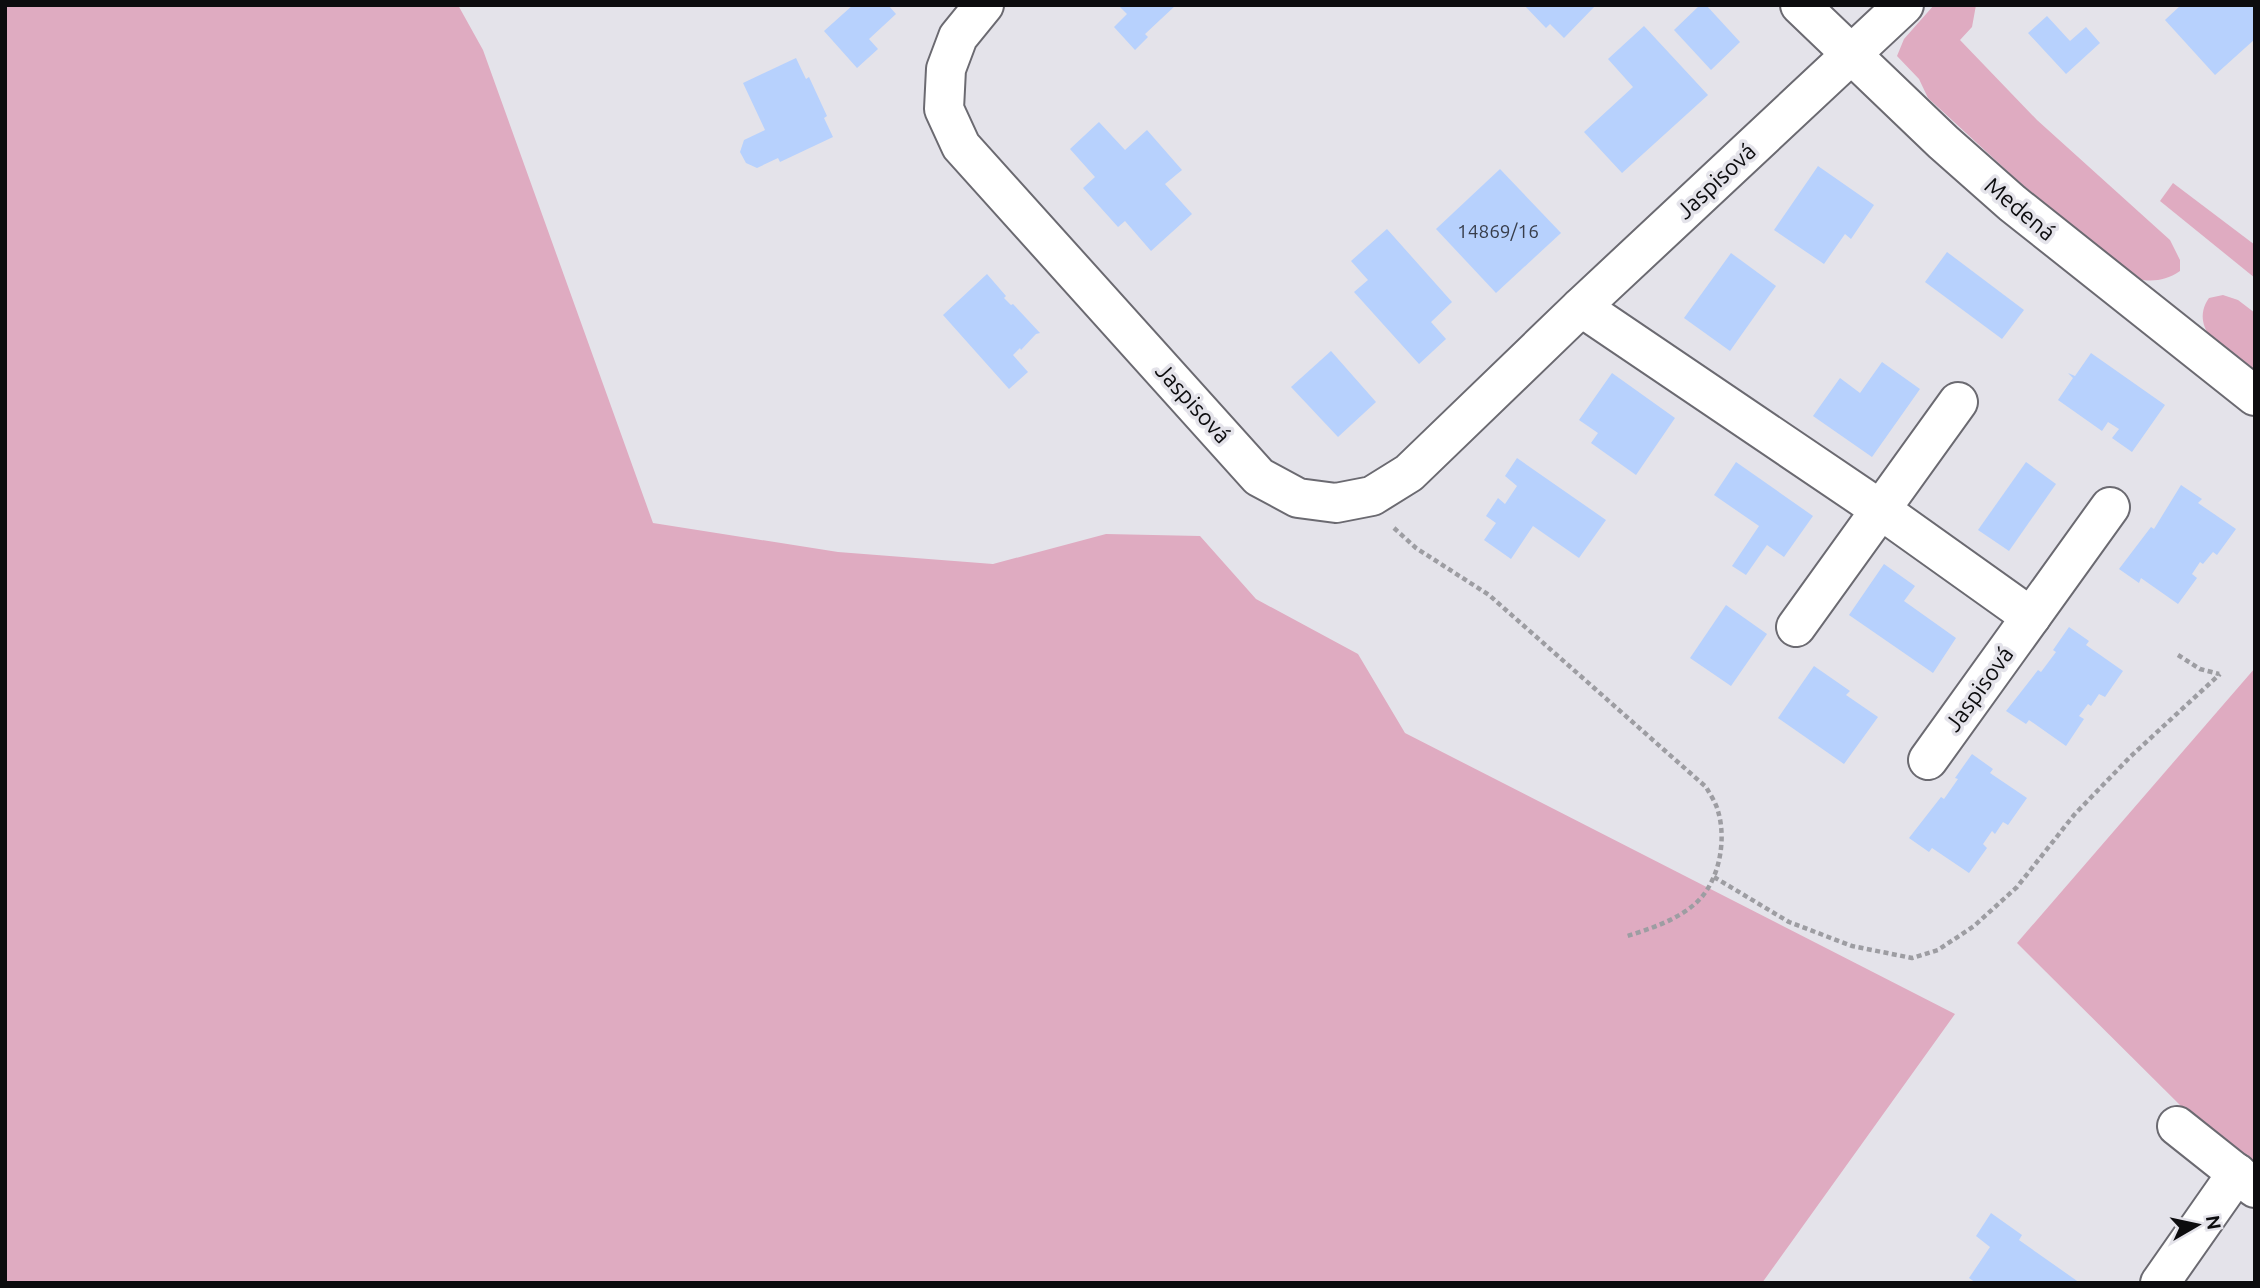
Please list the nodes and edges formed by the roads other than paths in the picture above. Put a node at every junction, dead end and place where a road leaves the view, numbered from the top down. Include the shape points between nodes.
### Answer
1 (984, 5) edge
2 (1800, 5) edge
3 (1904, 5) edge
4 (1851, 55) junction
5 (1581, 307) junction
6 (2255, 396) edge
7 (1958, 402) dead end
8 (2110, 507) dead end
9 (1881, 510) junction
10 (2031, 617) junction
11 (1796, 627) dead end
12 (1928, 760) dead end
13 (2177, 1126) dead end
14 (2246, 1181) edge
15 (2160, 1283) edge

1 - 5 street, Jaspisová via 958,37 946,69 944,109 961,146 1259,477 1298,498 1336,503 1372,496 1409,473
2 - 4 street, Medená
3 - 4 street, Jaspisová
4 - 5 street, Jaspisová
4 - 6 street, Medená via 2012,203
5 - 9 street
7 - 9 street
8 - 10 street, Jaspisová
9 - 10 street
9 - 11 street
10 - 12 street, Jaspisová
13 - 14 street
14 - 15 street

